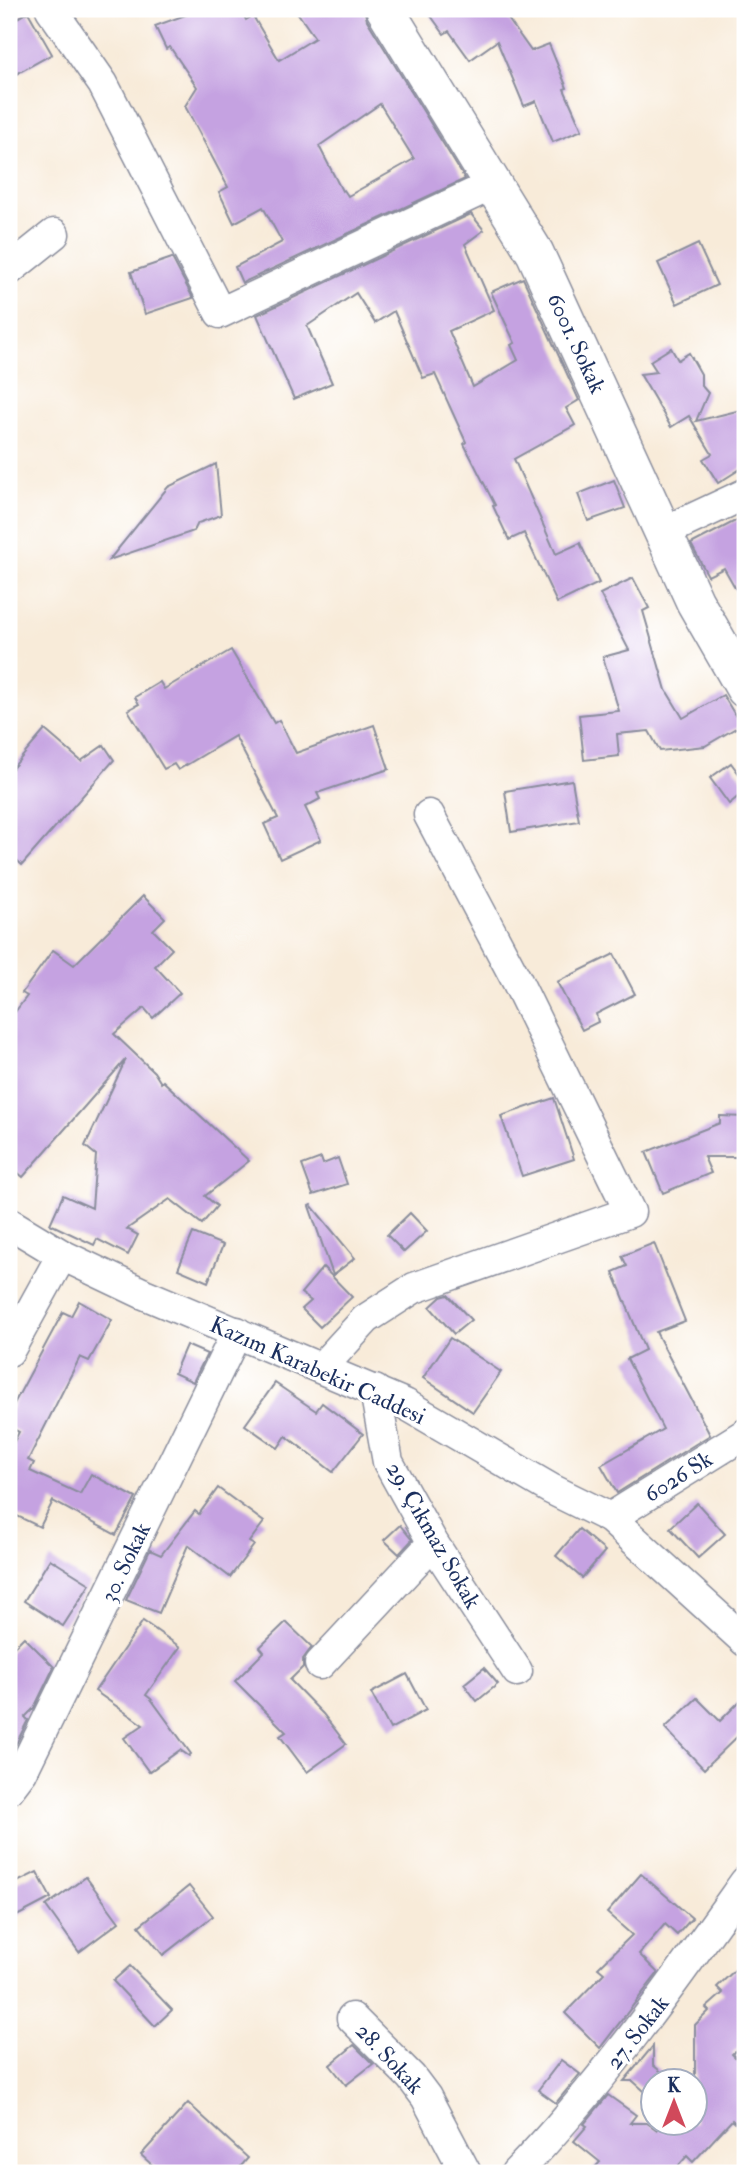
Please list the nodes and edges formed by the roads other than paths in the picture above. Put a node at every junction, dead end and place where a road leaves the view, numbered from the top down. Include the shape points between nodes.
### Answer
1 (51, 9) edge
2 (385, 9) edge
3 (494, 184) junction
4 (54, 234) dead end
5 (9, 270) edge
6 (745, 494) edge
7 (664, 532) junction
8 (745, 689) edge
9 (429, 815) dead end
10 (9, 1223) edge
11 (62, 1255) junction
12 (237, 1332) junction
13 (9, 1351) edge
14 (321, 1367) junction
15 (375, 1390) junction
16 (745, 1434) edge
17 (610, 1518) junction
18 (433, 1543) junction
19 (745, 1642) edge
20 (320, 1664) dead end
21 (517, 1671) dead end
22 (9, 1789) edge
23 (745, 1882) edge
24 (352, 2018) dead end
25 (466, 2173) edge
26 (516, 2173) edge

1 - 3 street via 103,84 220,313
2 - 3 street, 6001. Sokak
3 - 7 street, 6001. Sokak via 535,253
4 - 5 street
6 - 7 street
7 - 8 street, 6001. Sokak via 695,602
9 - 14 street via 630,1212 414,1288 366,1319
10 - 11 street, Kazım Karabekir Caddesi
11 - 12 street, Kazım Karabekir Caddesi
11 - 13 street
12 - 14 street, Kazım Karabekir Caddesi
12 - 22 street, 30. Sokak via 22,1772
14 - 15 street, Kazım Karabekir Caddesi
15 - 17 street, Kazım Karabekir Caddesi
15 - 18 street, 29. Çıkmaz Sokak via 388,1462
16 - 17 street, 6026 Sk
17 - 19 street, Kazım Karabekir Caddesi
18 - 20 street
18 - 21 street, 29. Çıkmaz Sokak
23 - 26 street, 27. Sokak via 643,2025
24 - 25 street, 28. Sokak via 426,2097

